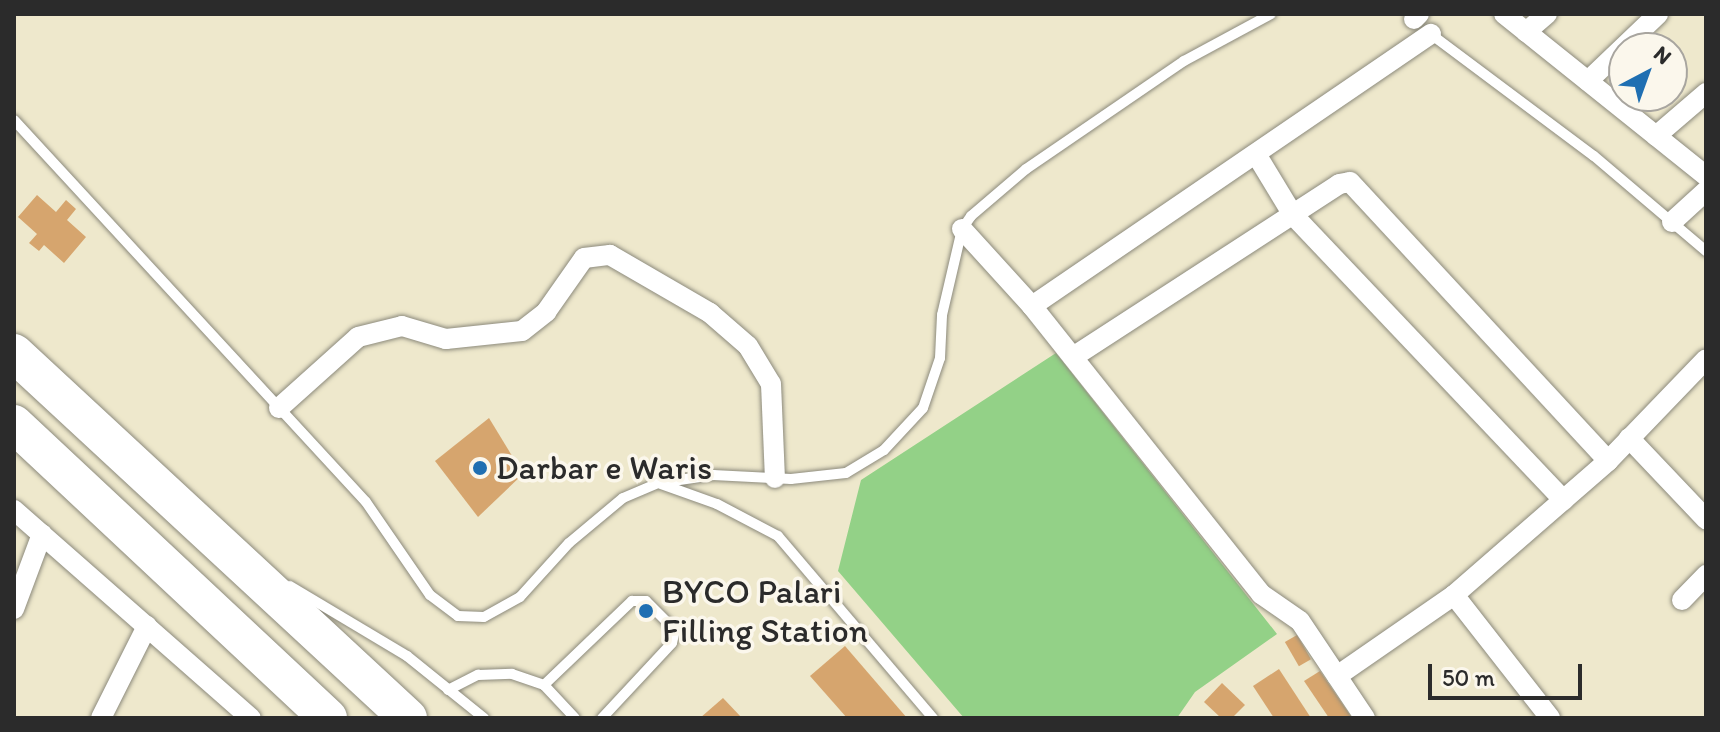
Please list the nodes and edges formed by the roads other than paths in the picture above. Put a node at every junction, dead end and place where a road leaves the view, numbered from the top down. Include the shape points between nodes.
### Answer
1 (1271, 14) edge
2 (1504, 14) edge
3 (1547, 14) edge
4 (1658, 14) edge
5 (1412, 16) edge
6 (1526, 32) junction
7 (1431, 34) junction
8 (1588, 81) junction
9 (1706, 93) edge
10 (14, 120) edge
11 (1656, 136) junction
12 (1256, 154) junction
13 (1706, 176) edge
14 (1706, 191) edge
15 (1293, 215) junction
16 (1672, 222) junction
17 (962, 229) junction
18 (1706, 251) edge
19 (1032, 306) junction
20 (14, 353) edge
21 (1073, 357) junction
22 (1706, 359) edge
23 (279, 408) junction
24 (14, 424) edge
25 (1629, 438) junction
26 (1608, 461) junction
27 (775, 478) junction
28 (659, 483) junction
29 (1563, 500) junction
30 (14, 510) edge
31 (1706, 519) edge
32 (42, 534) junction
33 (220, 544) junction
34 (1706, 575) edge
35 (1454, 595) junction
36 (1682, 600) dead end
37 (14, 609) edge
38 (147, 626) junction
39 (1337, 676) junction
40 (544, 685) junction
41 (448, 690) junction
42 (101, 718) edge
43 (251, 718) edge
44 (328, 718) edge
45 (408, 718) edge
46 (484, 718) edge
47 (575, 718) edge
48 (602, 718) edge
49 (933, 718) edge
50 (1365, 718) edge
51 (1550, 718) edge

1 - 17 lane via 1184,61 1026,169
2 - 6 street
3 - 6 street
4 - 8 street
5 - 7 lane
6 - 8 street
7 - 12 street
7 - 16 lane via 1583,147
8 - 11 street
9 - 11 street
10 - 23 lane
11 - 13 street
12 - 15 street
12 - 19 street
14 - 16 street
15 - 21 street
15 - 26 street via 1339,184 1358,187
15 - 29 street
16 - 18 lane
17 - 19 street
17 - 27 lane via 942,315 940,358 923,408 884,450 846,473
19 - 21 street
20 - 33 highway
21 - 39 street via 1261,594 1300,621
22 - 25 street
23 - 27 street via 358,337 402,326 446,339 522,331 546,312 584,258 610,255 710,313 748,346 771,384
23 - 28 lane via 366,502 430,595 458,616 484,617 520,597 569,543 623,498
24 - 44 highway
25 - 26 street
25 - 31 street
26 - 29 street
27 - 28 lane via 713,475
28 - 49 lane via 717,504 778,536
29 - 35 street
30 - 32 street
32 - 37 street
32 - 38 street
33 - 41 lane via 407,656
33 - 45 highway
34 - 36 street
35 - 39 street
35 - 51 street
38 - 42 street
38 - 43 street
39 - 50 street
40 - 41 lane via 512,674 478,675
40 - 47 lane
40 - 48 lane via 632,601 646,601 675,637
41 - 46 lane

